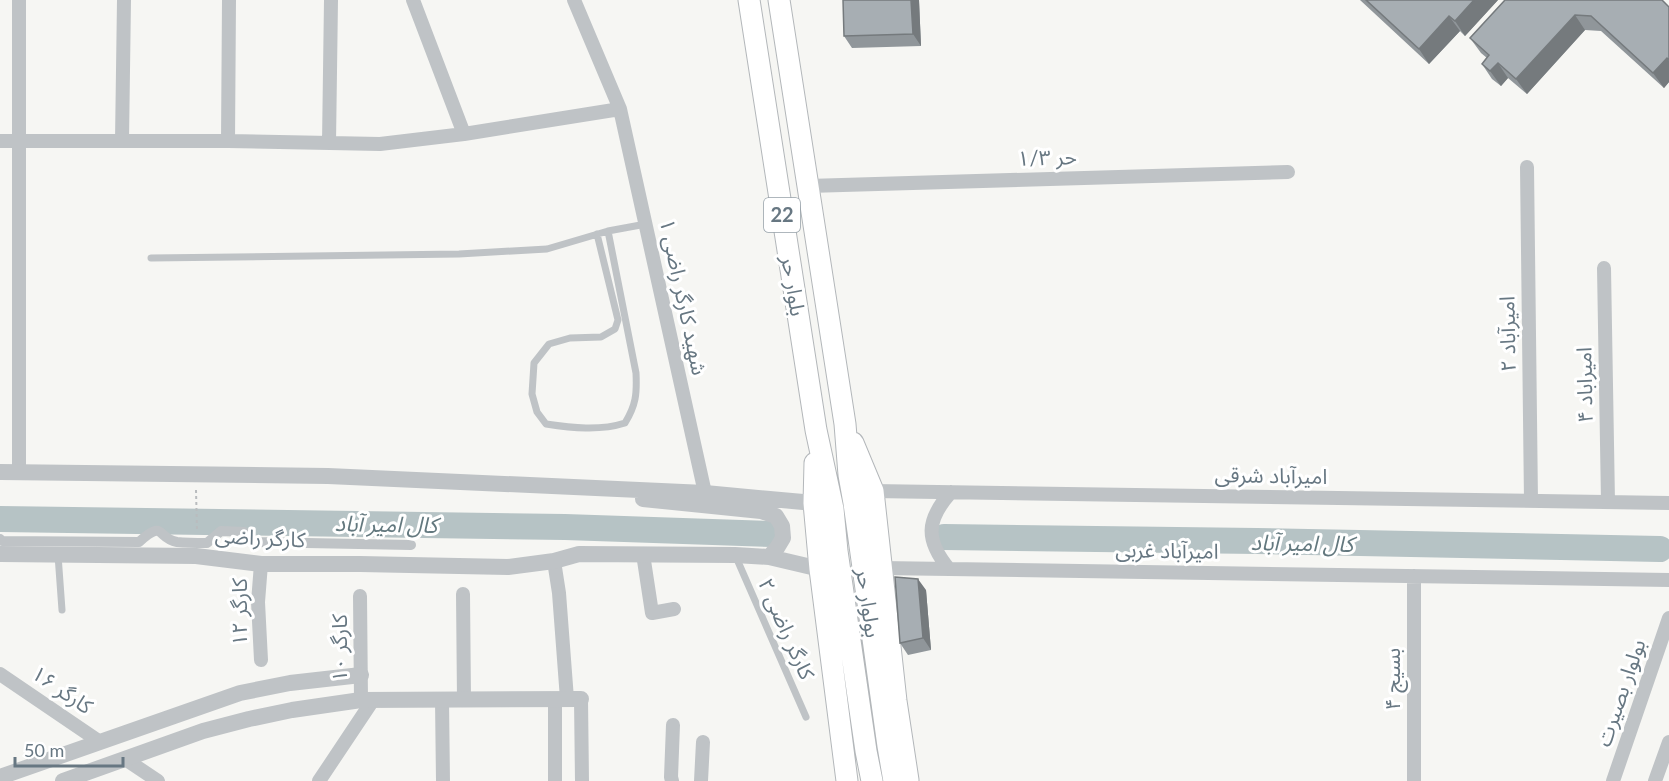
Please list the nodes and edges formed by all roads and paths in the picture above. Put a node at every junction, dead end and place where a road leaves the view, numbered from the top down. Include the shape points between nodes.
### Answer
1 (19, 0) edge
2 (124, 0) edge
3 (230, 0) edge
4 (331, 0) edge
5 (413, 0) edge
6 (574, 0) edge
7 (749, 0) edge
8 (779, 0) edge
9 (620, 109) junction
10 (464, 134) junction
11 (0, 141) edge
12 (18, 141) junction
13 (122, 141) junction
14 (228, 141) junction
15 (329, 143) junction
16 (1527, 167) dead end
17 (1288, 172) dead end
18 (808, 186) junction
19 (646, 224) junction
20 (608, 231) junction
21 (597, 234) junction
22 (151, 258) dead end
23 (1604, 268) dead end
24 (845, 424) junction
25 (816, 430) junction
26 (0, 472) edge
27 (19, 472) junction
28 (602, 487) junction
29 (196, 488) dead end
30 (873, 491) junction
31 (951, 492) junction
32 (705, 493) junction
33 (1531, 501) junction
34 (1608, 502) junction
35 (814, 503) junction
36 (1669, 503) edge
37 (197, 533) dead end
38 (0, 539) edge
39 (411, 545) dead end
40 (0, 554) edge
41 (643, 554) junction
42 (58, 555) junction
43 (735, 555) junction
44 (769, 557) junction
45 (554, 561) junction
46 (261, 564) junction
47 (881, 568) junction
48 (820, 569) junction
49 (949, 569) junction
50 (1414, 576) junction
51 (1669, 580) edge
52 (463, 594) dead end
53 (360, 596) dead end
54 (674, 609) dead end
55 (62, 610) dead end
56 (1669, 618) edge
57 (261, 660) dead end
58 (0, 674) edge
59 (361, 675) junction
60 (568, 699) junction
61 (367, 700) junction
62 (442, 700) junction
63 (464, 700) junction
64 (806, 717) dead end
65 (673, 725) dead end
66 (100, 742) junction
67 (703, 742) dead end
68 (1669, 742) edge
69 (125, 759) junction
70 (0, 777) edge
71 (63, 781) edge
72 (158, 781) edge
73 (319, 781) edge
74 (443, 781) edge
75 (555, 781) edge
76 (582, 781) edge
77 (672, 781) edge
78 (701, 781) edge
79 (847, 781) edge
80 (872, 781) edge
81 (894, 781) edge
82 (908, 781) edge
83 (1414, 781) edge
84 (1613, 781) edge
85 (1655, 781) edge

1 - 12 street
2 - 13 street
3 - 14 street
4 - 15 street
5 - 10 street
6 - 9 street, شهید کارگر راضی ۱
7 - 25 main road, بلوار حر / 22
8 - 18 main road, بلوار حر / 22
9 - 10 street
9 - 19 street, شهید کارگر راضی ۱
10 - 15 street via 380,144
11 - 12 street
12 - 13 street
12 - 27 street
13 - 14 street
14 - 15 street
16 - 33 street, امیرآباد ۲
17 - 18 street, حر ۱/۳
18 - 24 main road, بلوار حر / 22
19 - 20 lane
19 - 32 street, شهید کارگر راضی ۱
20 - 21 lane
20 - 21 lane via 636,373 633,410 625,423 609,428 546,424 537,412 532,394 534,363 549,344 570,338 602,337 615,329 618,320
21 - 22 lane via 547,249 459,254
23 - 34 street, امیراباد ۴
24 - 30 main road, 22
24 - 81 main road, بولوار حر
25 - 35 main road, 22
25 - 80 main road, بولوار حر via 833,509
26 - 27 street
27 - 28 street via 328,476
28 - 32 street
28 - 44 street via 650,501 761,511 776,516 783,538
29 - 37 path
30 - 31 street, امیرآباد شرقی
30 - 47 main road, 22
31 - 33 street, امیرآباد شرقی
31 - 49 street via 939,506 932,539
32 - 35 street
33 - 34 street, امیرآباد شرقی
34 - 36 street, امیرآباد شرقی
35 - 48 main road, 22
38 - 39 street via 139,542 151,531 160,531 174,542 207,543 221,531 244,532 255,542
40 - 42 street, کارگر راضی
41 - 43 street, کارگر راضی
41 - 45 street, کارگر راضی via 579,554
41 - 54 street via 652,614
42 - 46 street, کارگر راضی via 196,556
42 - 55 lane
43 - 44 street, کارگر راضی
43 - 64 lane, کارگر راضی ۲
44 - 48 street, کارگر راضی
45 - 46 street, کارگر راضی via 508,567
45 - 60 street
46 - 57 street, کارگر ۱۲
47 - 49 street, امیرآباد غربی
47 - 82 main road, 22
48 - 79 main road, 22
49 - 50 street, امیرآباد غربی
50 - 51 street, امیرآباد غربی
50 - 83 street, بسیج ۴
52 - 63 street
53 - 59 street, کارگر ۱۰
56 - 84 street, بولوار بصیرت
58 - 66 street, کارگر ۱۶
59 - 61 street, کارگر ۱۰
59 - 66 street via 290,682 240,693
60 - 63 street
60 - 75 street
60 - 76 street
61 - 62 street
61 - 69 street via 249,718
61 - 73 street
62 - 63 street
62 - 74 street
65 - 77 street
66 - 70 street
67 - 78 street
68 - 85 street
69 - 71 street
69 - 72 street

